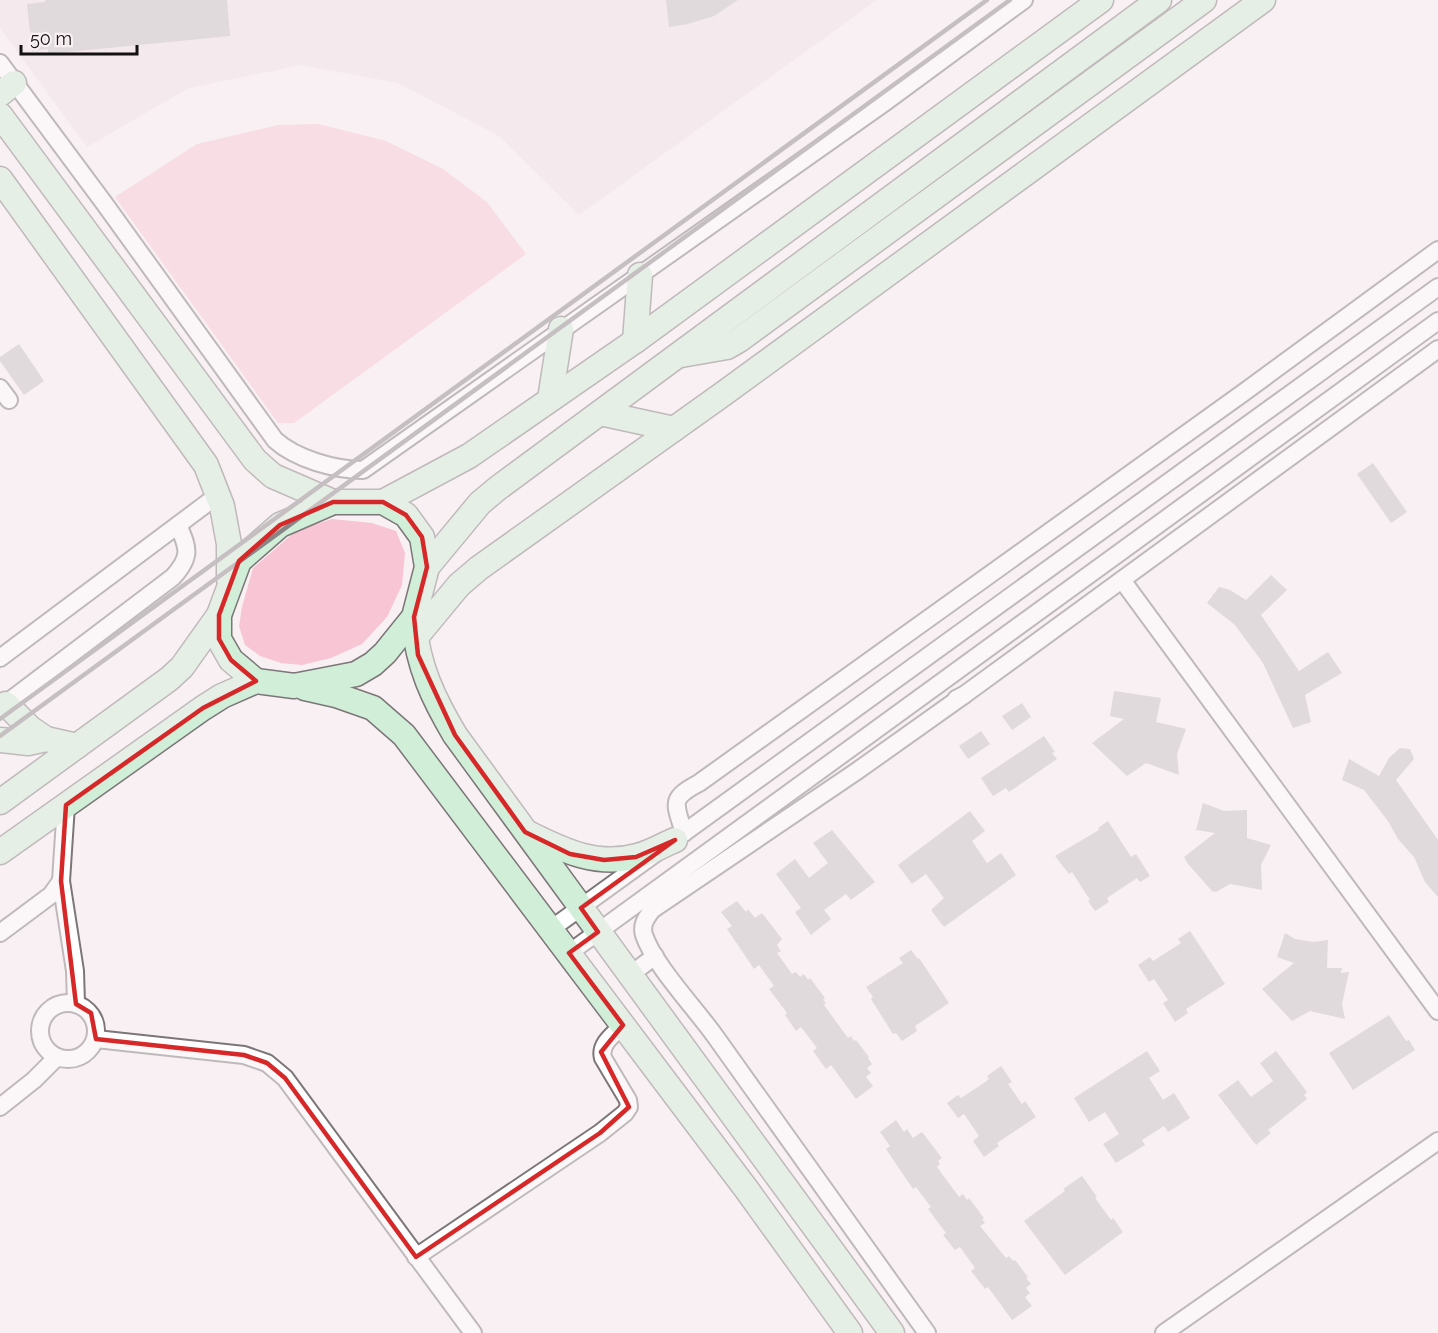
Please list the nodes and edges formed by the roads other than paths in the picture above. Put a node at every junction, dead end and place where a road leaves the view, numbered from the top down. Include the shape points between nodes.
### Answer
1 (1024, 0) edge
2 (1101, 0) edge
3 (1159, 0) edge
4 (1204, 0) edge
5 (1263, 0) edge
6 (0, 63) edge
7 (7, 88) edge
8 (0, 115) edge
9 (0, 179) edge
10 (1438, 250) edge
11 (640, 275) junction
12 (1438, 287) edge
13 (1438, 321) edge
14 (561, 329) junction
15 (635, 341) junction
16 (1438, 349) edge
17 (679, 355) junction
18 (550, 399) junction
19 (600, 413) junction
20 (674, 429) junction
21 (218, 495) junction
22 (333, 502) junction
23 (383, 502) junction
24 (178, 525) junction
25 (427, 567) junction
26 (1122, 580) junction
27 (229, 588) junction
28 (219, 615) junction
29 (415, 627) junction
30 (0, 658) edge
31 (256, 681) junction
32 (294, 686) junction
33 (964, 695) junction
34 (3, 706) edge
35 (46, 739) junction
36 (864, 739) junction
37 (0, 740) edge
38 (77, 746) junction
39 (3, 798) edge
40 (66, 805) junction
41 (525, 832) junction
42 (679, 836) junction
43 (0, 852) edge
44 (61, 881) junction
45 (580, 908) junction
46 (551, 929) junction
47 (598, 932) junction
48 (0, 933) edge
49 (569, 953) junction
50 (655, 956) junction
51 (630, 975) junction
52 (76, 1004) junction
53 (1438, 1011) edge
54 (623, 1025) junction
55 (96, 1039) junction
56 (57, 1057) junction
57 (0, 1107) edge
58 (1438, 1141) edge
59 (828, 1195) junction
60 (803, 1213) junction
61 (416, 1257) junction
62 (473, 1333) edge
63 (850, 1333) edge
64 (892, 1333) edge
65 (927, 1333) edge
66 (1164, 1333) edge

1 - 11 street
2 - 15 street
3 - 17 street
4 - 17 street via 739,340 727,347
5 - 20 street
6 - 7 street
7 - 14 street via 104,203 275,440 291,452 363,470
8 - 22 street via 255,460 273,476
9 - 21 street via 206,465
10 - 42 street via 686,790 676,805
11 - 14 street
11 - 15 street
12 - 42 street
13 - 36 street
14 - 18 street
15 - 18 street
16 - 26 street
17 - 19 street
18 - 23 street via 469,456
19 - 20 street
19 - 25 street via 480,503
20 - 29 street via 479,568
21 - 24 street
21 - 27 street via 229,544
22 - 23 street
22 - 27 street via 280,525 239,561
23 - 25 street via 406,515 422,537
24 - 30 street
24 - 34 street via 187,545 187,557 177,572
25 - 29 street
26 - 33 street
26 - 53 street
27 - 28 street
28 - 31 street via 219,639 231,660
28 - 38 street via 169,680
29 - 32 street via 356,674
29 - 41 street via 418,655 438,706
31 - 32 street
31 - 40 street via 203,708
32 - 46 street via 374,708 404,735
33 - 36 street
33 - 50 street via 652,910 643,926
34 - 35 street
35 - 37 street via 28,743
35 - 38 street
36 - 47 street
38 - 39 street
40 - 43 street
40 - 44 street
41 - 42 street via 570,854 604,860 636,857
41 - 45 street
42 - 45 street
44 - 48 street via 51,895
44 - 52 street via 75,971
45 - 46 street
45 - 47 street
46 - 49 street
47 - 49 street
47 - 51 street
49 - 54 street
50 - 51 street
50 - 59 street
51 - 60 street
52 - 55 street via 85,1007 95,1021
52 - 56 street via 51,1008 41,1024 43,1043
54 - 61 street via 601,1052 628,1100 625,1113
54 - 63 street
55 - 56 street via 85,1054 76,1058
55 - 61 street via 244,1055 267,1064 285,1078
56 - 57 street
58 - 66 street
59 - 60 street
59 - 65 street
60 - 64 street
61 - 62 street

